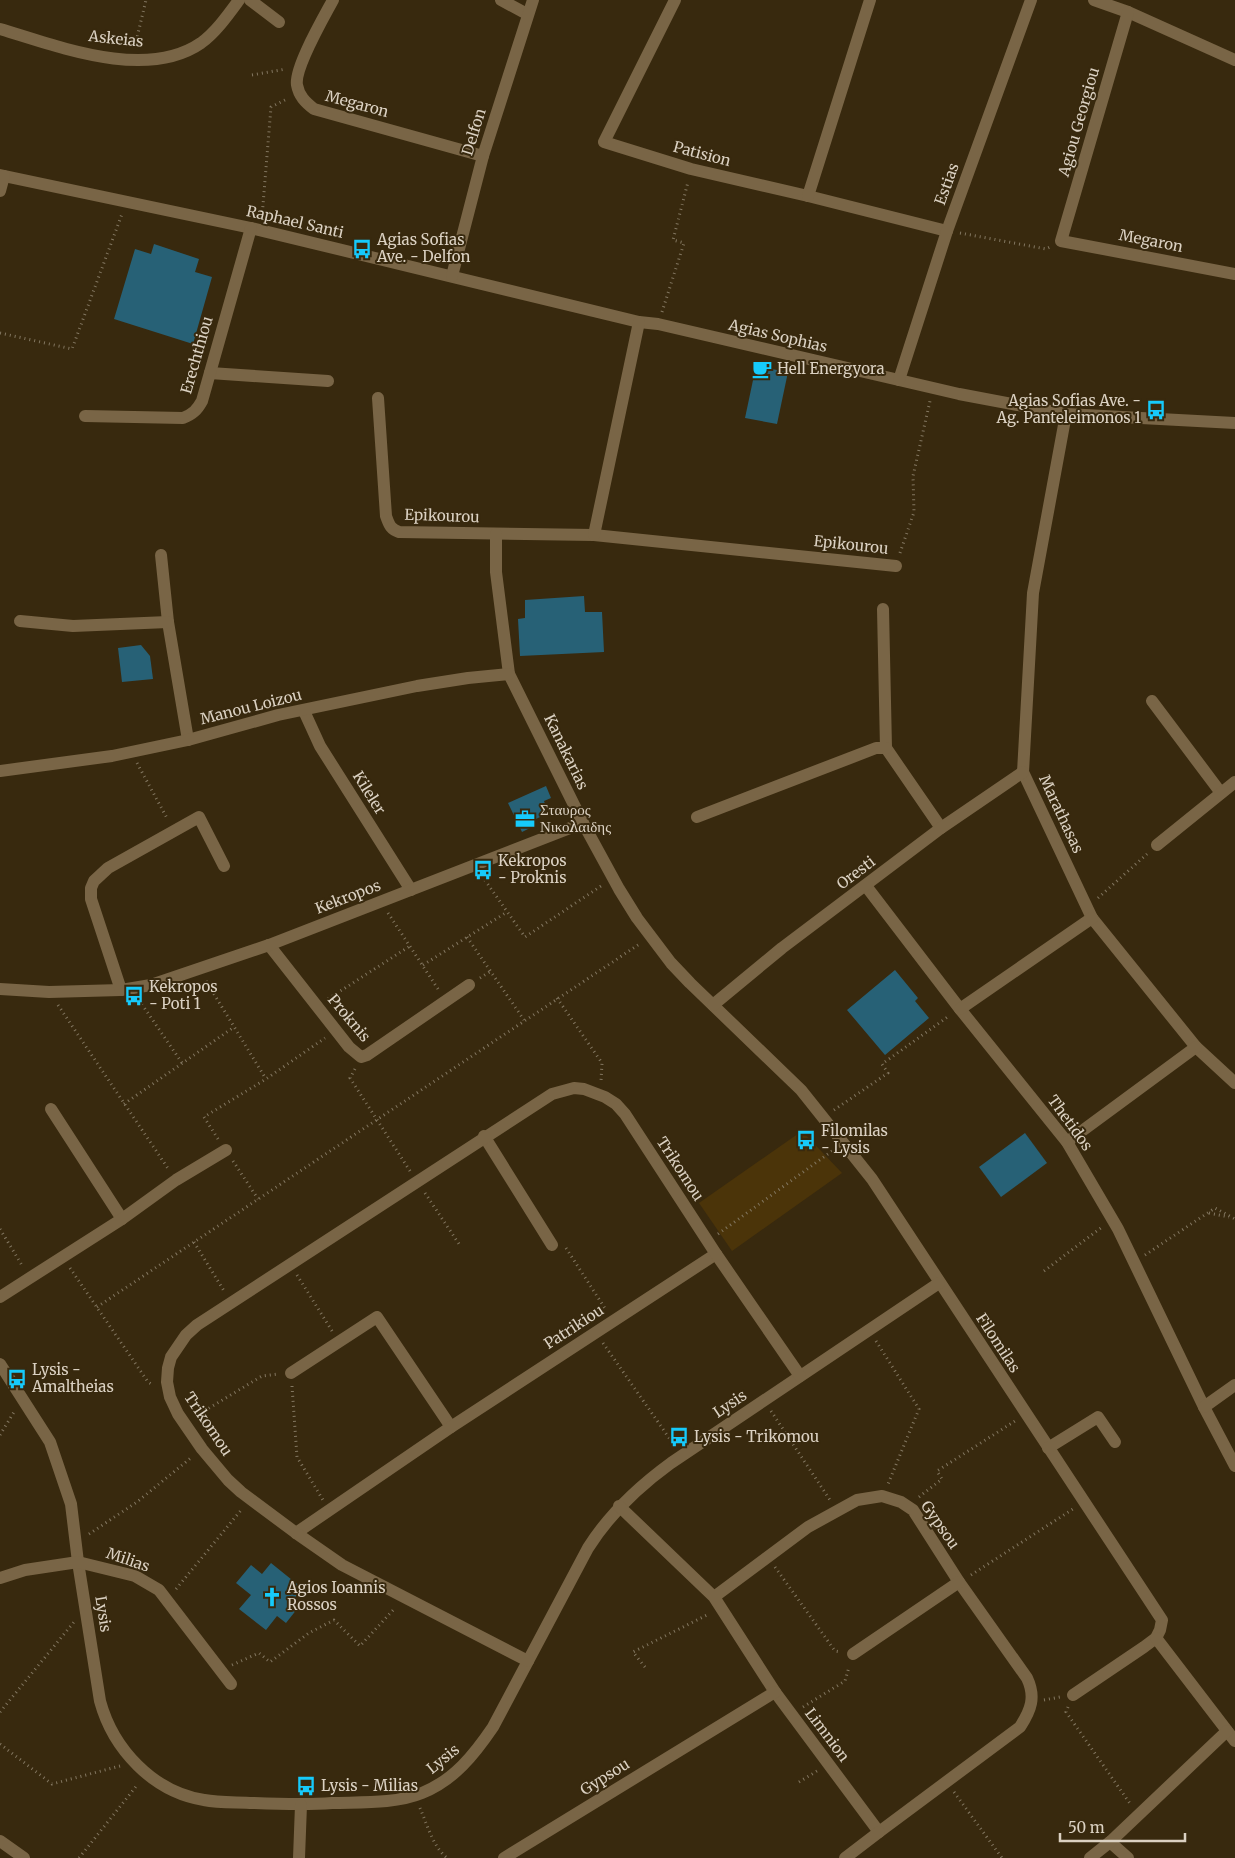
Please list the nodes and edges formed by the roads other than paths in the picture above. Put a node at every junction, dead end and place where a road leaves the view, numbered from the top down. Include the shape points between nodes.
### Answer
1 (239, 0) edge
2 (250, 0) edge
3 (333, 0) edge
4 (501, 0) edge
5 (533, 0) edge
6 (675, 0) edge
7 (870, 0) edge
8 (1031, 0) edge
9 (1094, 0) edge
10 (1128, 12) junction
11 (527, 14) junction
12 (279, 22) dead end
13 (0, 29) edge
14 (1235, 60) edge
15 (483, 156) junction
16 (2, 176) edge
17 (0, 191) edge
18 (808, 196) junction
19 (256, 229) junction
20 (948, 231) junction
21 (1061, 241) joint
22 (1235, 274) edge
23 (452, 276) junction
24 (639, 322) junction
25 (210, 373) junction
26 (900, 380) junction
27 (328, 381) dead end
28 (378, 398) dead end
29 (1066, 414) junction
30 (85, 416) dead end
31 (1235, 423) edge
32 (496, 534) junction
33 (594, 535) junction
34 (161, 555) dead end
35 (896, 566) road end
36 (882, 609) dead end
37 (20, 620) dead end
38 (168, 622) junction
39 (509, 674) junction
40 (1152, 701) dead end
41 (304, 711) junction
42 (188, 740) junction
43 (886, 748) junction
44 (0, 771) edge
45 (1023, 772) junction
46 (1235, 782) edge
47 (1221, 793) junction
48 (697, 817) dead end
49 (583, 823) junction
50 (942, 828) junction
51 (1157, 845) road end
52 (224, 866) dead end
53 (866, 886) junction
54 (411, 890) junction
55 (1089, 913) junction
56 (269, 945) junction
57 (469, 985) dead end
58 (0, 989) edge
59 (127, 990) junction
60 (713, 1005) junction
61 (960, 1009) junction
62 (1196, 1047) junction
63 (1235, 1083) edge
64 (51, 1109) dead end
65 (484, 1136) junction
66 (1067, 1142) junction
67 (226, 1150) dead end
68 (122, 1219) junction
69 (552, 1244) road end
70 (716, 1254) junction
71 (939, 1283) junction
72 (0, 1297) edge
73 (0, 1364) edge
74 (291, 1373) road end
75 (800, 1376) junction
76 (1235, 1385) edge
77 (1204, 1407) junction
78 (451, 1427) junction
79 (1115, 1442) dead end
80 (1048, 1448) junction
81 (1235, 1466) edge
82 (619, 1506) junction
83 (296, 1533) junction
84 (78, 1562) junction
85 (0, 1578) edge
86 (959, 1582) junction
87 (714, 1596) junction
88 (1156, 1638) junction
89 (853, 1654) road end
90 (528, 1661) junction
91 (230, 1684) dead end
92 (774, 1692) junction
93 (1073, 1695) road end
94 (1231, 1736) edge
95 (301, 1805) junction
96 (879, 1832) junction
97 (0, 1841) edge
98 (1110, 1842) junction
99 (24, 1858) edge
100 (299, 1858) edge
101 (504, 1858) edge
102 (845, 1858) edge
103 (1090, 1858) edge
104 (1128, 1858) edge

1 - 13 street, Askeias via 200,43 173,56 132,60 78,52
2 - 12 street
3 - 15 street, Megaron via 300,66 296,82 305,102 314,109
4 - 11 street
5 - 11 street, Delfon
6 - 18 street, Patision via 604,142 691,169
7 - 18 street
8 - 20 street, Estias
9 - 10 street
10 - 14 street
10 - 21 street, Agiou Georgiou
11 - 15 street, Delfon
15 - 23 street, Delfon
16 - 17 street
16 - 19 street, Raphael Santi
18 - 20 street, Patision
19 - 23 street, Raphael Santi
19 - 25 street, Erechthiou
20 - 26 street, Estias
21 - 22 street, Megaron
23 - 24 street, Raphael Santi
24 - 26 street, Agias Sophias
24 - 33 street
25 - 27 street
25 - 30 street, Erechthiou via 198,409 184,418
26 - 29 street, Agias Sophias
28 - 32 street, Epikourou via 386,516 393,530
29 - 31 street, Agias Sophias
29 - 45 street, Marathasas via 1033,593
32 - 33 street, Epikourou
32 - 39 street, Kanakarias via 496,572
33 - 35 street, Epikourou
34 - 38 street
36 - 43 street
37 - 38 street via 73,626
38 - 42 street
39 - 41 street, Manou Loizou via 417,686
39 - 49 street, Kanakarias
40 - 47 street
41 - 42 street, Manou Loizou
41 - 54 street, Kileler via 320,746
42 - 44 street, Manou Loizou via 72,762
43 - 48 street via 876,748
43 - 50 street
45 - 50 street, Oresti
45 - 55 street, Marathasas
46 - 47 street
47 - 51 street
49 - 54 street, Kekropos
49 - 60 street, Kanakarias via 638,918 690,984
50 - 53 street, Oresti
52 - 59 street via 199,817 108,868 94,881 91,899
53 - 60 street, Oresti via 782,948
53 - 61 street, Thetidos
54 - 56 street, Kekropos
55 - 61 street
55 - 62 street, Marathasas
56 - 57 street, Proknis via 352,1051 361,1057
56 - 59 street, Kekropos via 199,970
58 - 59 street, Kekropos via 49,992
60 - 71 street, Filomilas via 780,1068 824,1117 897,1216
61 - 66 street, Thetidos
62 - 63 street, Marathasas
62 - 66 street
64 - 68 street
65 - 69 street
65 - 70 street, Trikomou via 552,1094 574,1088 600,1094 625,1114
65 - 83 street, Trikomou via 197,1325 177,1346 168,1368 167,1382 170,1397 185,1423 228,1480
66 - 77 street, Thetidos via 1138,1260
67 - 68 street via 176,1180
68 - 72 street
70 - 75 street, Trikomou
70 - 78 street, Patrikiou
71 - 75 street, Lysis
71 - 80 street, Filomilas
73 - 84 street, Lysis via 50,1442 71,1504
74 - 78 street via 376,1317
75 - 82 street, Lysis via 656,1473
76 - 77 street
77 - 81 street, Thetidos
78 - 83 street, Patrikiou
79 - 80 street via 1098,1417
80 - 88 street, Filomilas via 1162,1620
82 - 87 street, Limnion
82 - 90 street, Lysis via 588,1548
83 - 90 street, Trikomou via 342,1565
84 - 85 street, Milias via 25,1570
84 - 91 street, Milias via 135,1576 159,1590
84 - 95 street, Lysis via 100,1701 105,1717 134,1762 147,1774 184,1795 204,1800
86 - 87 street, Gypsou via 913,1510 882,1496 857,1500 808,1527
86 - 89 street
86 - 96 street, Gypsou via 1027,1678 1032,1690 1028,1714 1020,1726
87 - 92 street, Limnion
88 - 93 street
88 - 94 street
90 - 95 street, Lysis via 476,1752 446,1780 414,1796 396,1800
92 - 96 street, Limnion
92 - 101 street, Gypsou
94 - 98 street
95 - 100 street
96 - 102 street
97 - 99 street
98 - 103 street
98 - 104 street

